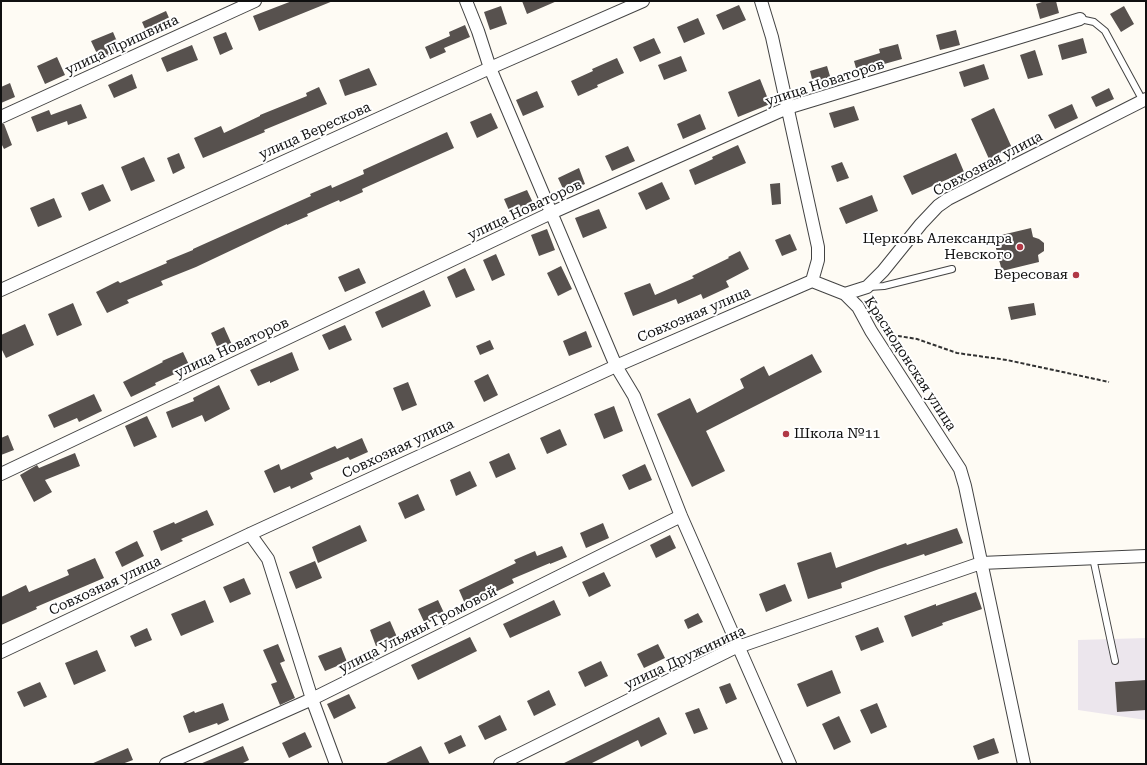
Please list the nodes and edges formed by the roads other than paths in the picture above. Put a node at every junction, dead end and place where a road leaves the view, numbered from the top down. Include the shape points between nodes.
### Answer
1 (256, 1) edge
2 (466, 1) edge
3 (643, 1) edge
4 (761, 1) edge
5 (1080, 19) joint
6 (490, 68) junction
7 (1145, 100) edge
8 (787, 108) junction
9 (1, 117) edge
10 (551, 213) junction
11 (952, 269) dead end
12 (812, 281) junction
13 (867, 287) junction
14 (1, 290) edge
15 (845, 294) junction
16 (616, 366) junction
17 (1, 474) edge
18 (680, 516) junction
19 (250, 534) junction
20 (1146, 556) edge
21 (1093, 558) junction
22 (981, 563) junction
23 (738, 647) junction
24 (1, 652) edge
25 (1115, 661) dead end
26 (312, 699) junction
27 (166, 764) edge
28 (336, 764) edge
29 (500, 764) edge
30 (790, 764) edge
31 (1024, 764) edge

1 - 9 street, улица Пришвина
2 - 6 street
3 - 6 street, улица Верескова
4 - 8 street via 772,37
5 - 7 lane via 1094,22 1105,31
5 - 8 street, улица Новаторов
6 - 10 street
6 - 14 street, улица Верескова
7 - 13 street, Совхозная улица via 948,199 921,224
8 - 10 street, улица Новаторов
8 - 12 street via 818,247 818,260
10 - 16 street
10 - 17 street, улица Новаторов
11 - 13 lane via 884,286
12 - 15 street, Краснодонская улица
12 - 16 street, Совхозная улица
13 - 15 street, Совхозная улица
15 - 22 street, Краснодонская улица via 858,307 870,331 960,469
16 - 18 street via 634,396
16 - 19 street, Совхозная улица
18 - 23 street
18 - 26 street, улица Ульяны Громовой
19 - 24 street, Совхозная улица
19 - 26 street via 268,559
20 - 21 street, улица Дружинина
21 - 22 street, улица Дружинина
21 - 25 lane
22 - 23 street, улица Дружинина
22 - 31 street, Краснодонская улица
23 - 29 street, улица Дружинина
23 - 30 street
26 - 27 street, улица Ульяны Громовой
26 - 28 street

